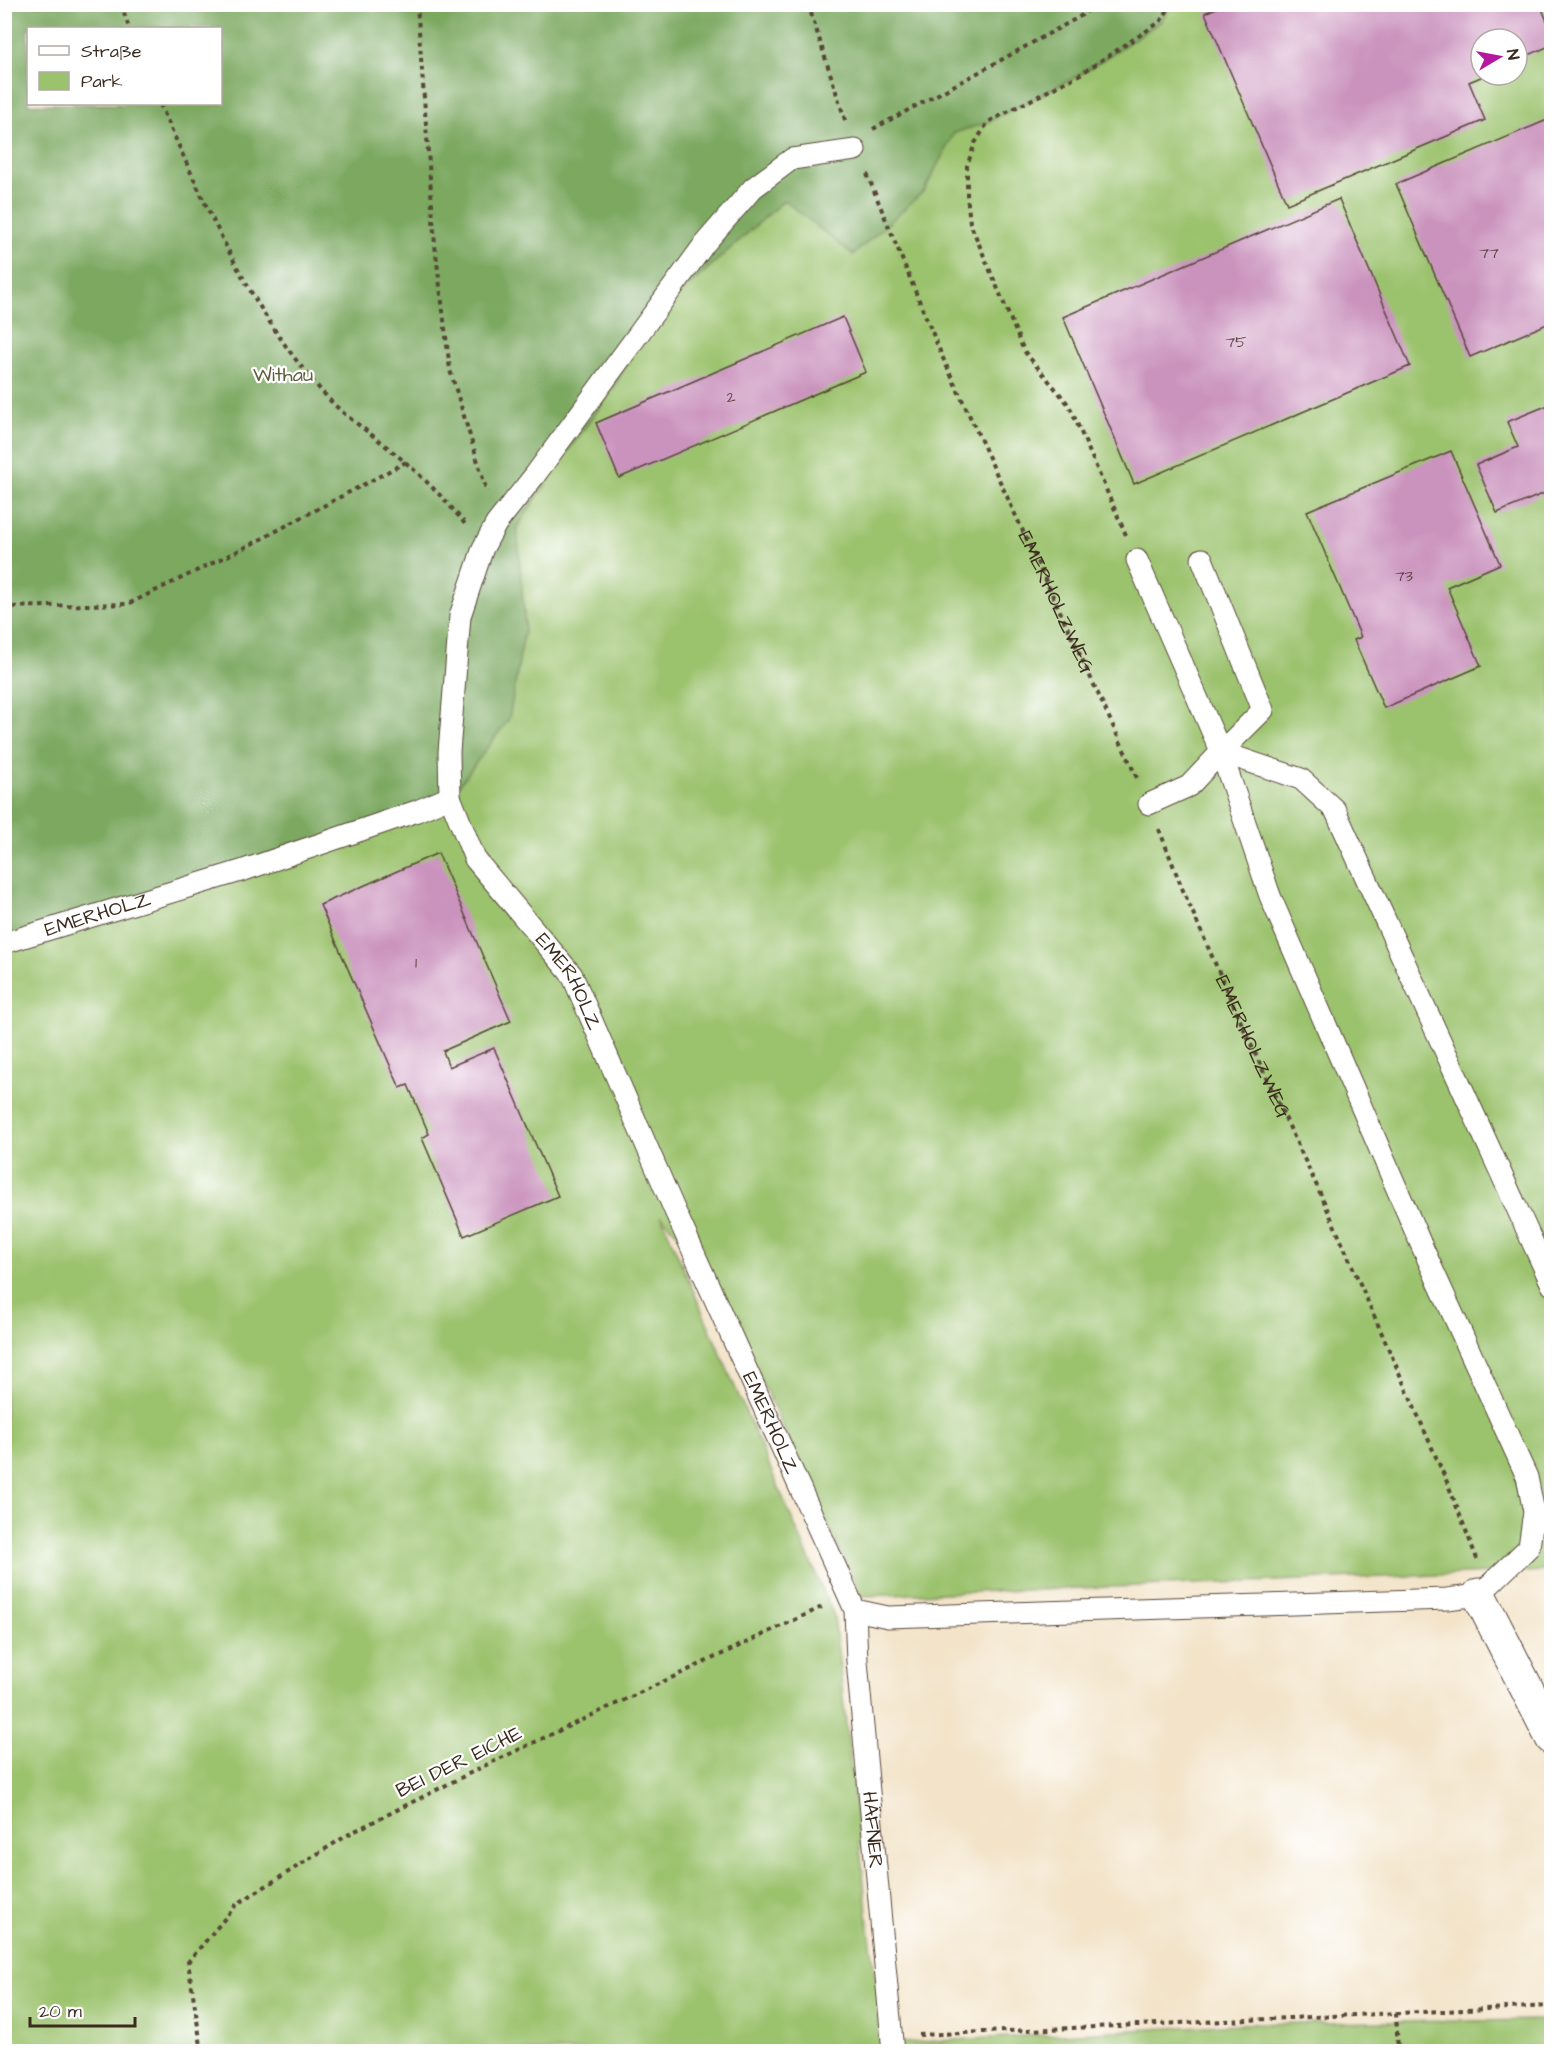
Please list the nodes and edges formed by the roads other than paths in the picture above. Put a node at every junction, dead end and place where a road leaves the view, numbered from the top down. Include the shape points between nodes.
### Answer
1 (855, 150) road end
2 (1202, 559) dead end
3 (1137, 560) road end
4 (1221, 752) junction
5 (450, 797) junction
6 (1149, 804) road end
7 (4, 943) edge
8 (1551, 1285) edge
9 (1542, 1521) edge
10 (1479, 1596) junction
11 (855, 1610) junction
12 (1551, 1738) edge
13 (892, 2044) edge

1 - 5 lane via 792,159 753,188 706,242 496,524 483,548 460,616 448,752
2 - 4 lane via 1263,710
3 - 4 lane
4 - 6 lane via 1189,786
4 - 8 lane via 1301,779 1335,810
4 - 9 lane via 1270,896 1527,1477 1534,1512
5 - 7 lane, EMERHOLZ via 244,870
5 - 11 lane, EMERHOLZ via 475,859 572,975
9 - 10 lane via 1529,1546
10 - 11 lane via 888,1617
10 - 12 street
11 - 13 lane, HÄFNER

